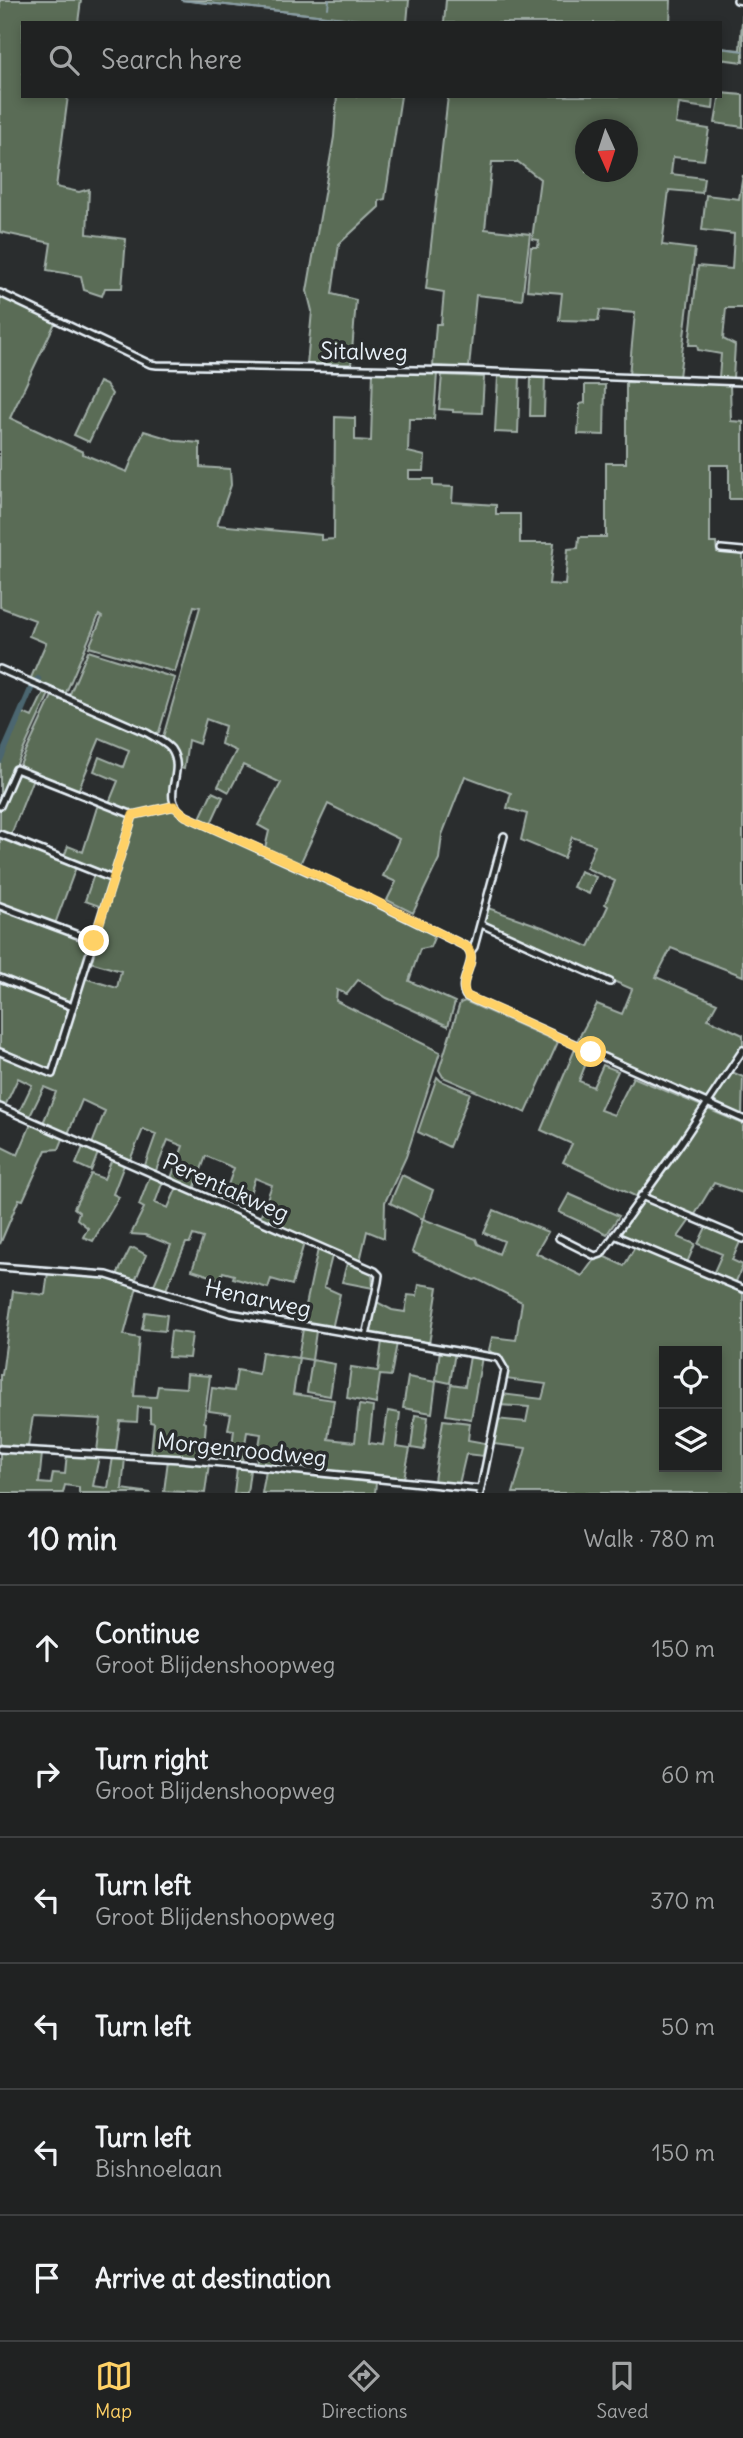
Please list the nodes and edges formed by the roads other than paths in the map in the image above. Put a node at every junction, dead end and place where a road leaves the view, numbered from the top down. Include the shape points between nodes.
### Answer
1 (737, 0) edge
2 (743, 1) edge
3 (0, 293) edge
4 (743, 382) edge
5 (721, 549) dead end
6 (743, 551) edge
7 (0, 669) edge
8 (0, 806) edge
9 (174, 806) junction
10 (133, 815) junction
11 (0, 834) edge
12 (504, 836) dead end
13 (113, 879) junction
14 (0, 906) edge
15 (481, 924) junction
16 (94, 941) junction
17 (471, 951) junction
18 (0, 978) edge
19 (610, 982) dead end
20 (73, 1007) junction
21 (743, 1050) edge
22 (0, 1052) edge
23 (708, 1104) junction
24 (0, 1107) edge
25 (743, 1119) edge
26 (641, 1196) junction
27 (614, 1234) junction
28 (559, 1238) dead end
29 (743, 1239) edge
30 (0, 1267) edge
31 (743, 1289) edge
32 (366, 1336) junction
33 (0, 1449) edge
34 (480, 1491) edge

1 - 2 street
3 - 4 street, Sitalweg via 157,365 465,370
5 - 6 street
7 - 9 street via 166,744 176,761
8 - 10 street via 16,769
9 - 10 street
9 - 17 street via 186,816 369,898
10 - 13 street
11 - 13 street
12 - 15 street
13 - 16 street
14 - 16 street
15 - 17 street
15 - 19 street
16 - 20 street
17 - 23 street via 463,985 467,996
18 - 20 street
20 - 22 street via 52,1074
21 - 23 street
23 - 25 street
23 - 26 street
24 - 32 street, Perentakweg via 375,1271 379,1275
26 - 27 street
26 - 29 street
27 - 28 street via 598,1255
27 - 31 street
30 - 32 street, Henarweg via 107,1275 230,1313
32 - 34 street, Henarweg via 493,1356 502,1363 505,1370
33 - 34 street, Morgenroodweg via 181,1459

